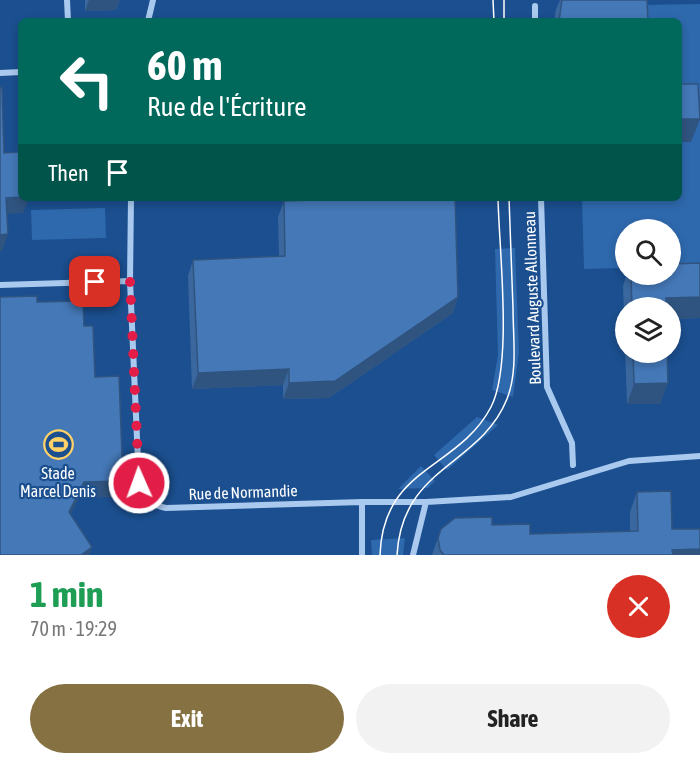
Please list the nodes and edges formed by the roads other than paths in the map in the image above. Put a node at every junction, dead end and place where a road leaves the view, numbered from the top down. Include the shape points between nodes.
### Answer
1 (68, 0) edge
2 (153, 0) edge
3 (535, 6) dead end
4 (68, 18) edge
5 (149, 18) edge
6 (535, 18) edge
7 (18, 72) edge
8 (0, 73) edge
9 (131, 201) edge
10 (541, 201) edge
11 (130, 281) junction
12 (0, 285) edge
13 (700, 456) edge
14 (573, 465) dead end
15 (362, 502) junction
16 (426, 502) junction
17 (362, 553) edge
18 (413, 554) edge

1 - 4 street
2 - 5 street
3 - 6 street
7 - 8 street
9 - 11 street, Rue de Normandie
10 - 14 street, Boulevard Auguste Allonneau via 547,387 572,442
11 - 12 street
11 - 15 street, Rue de Normandie via 139,483 147,499 166,508
13 - 16 street, Rue de Normandie via 629,461 511,497
15 - 16 street, Rue de Normandie
15 - 17 street
16 - 18 street

